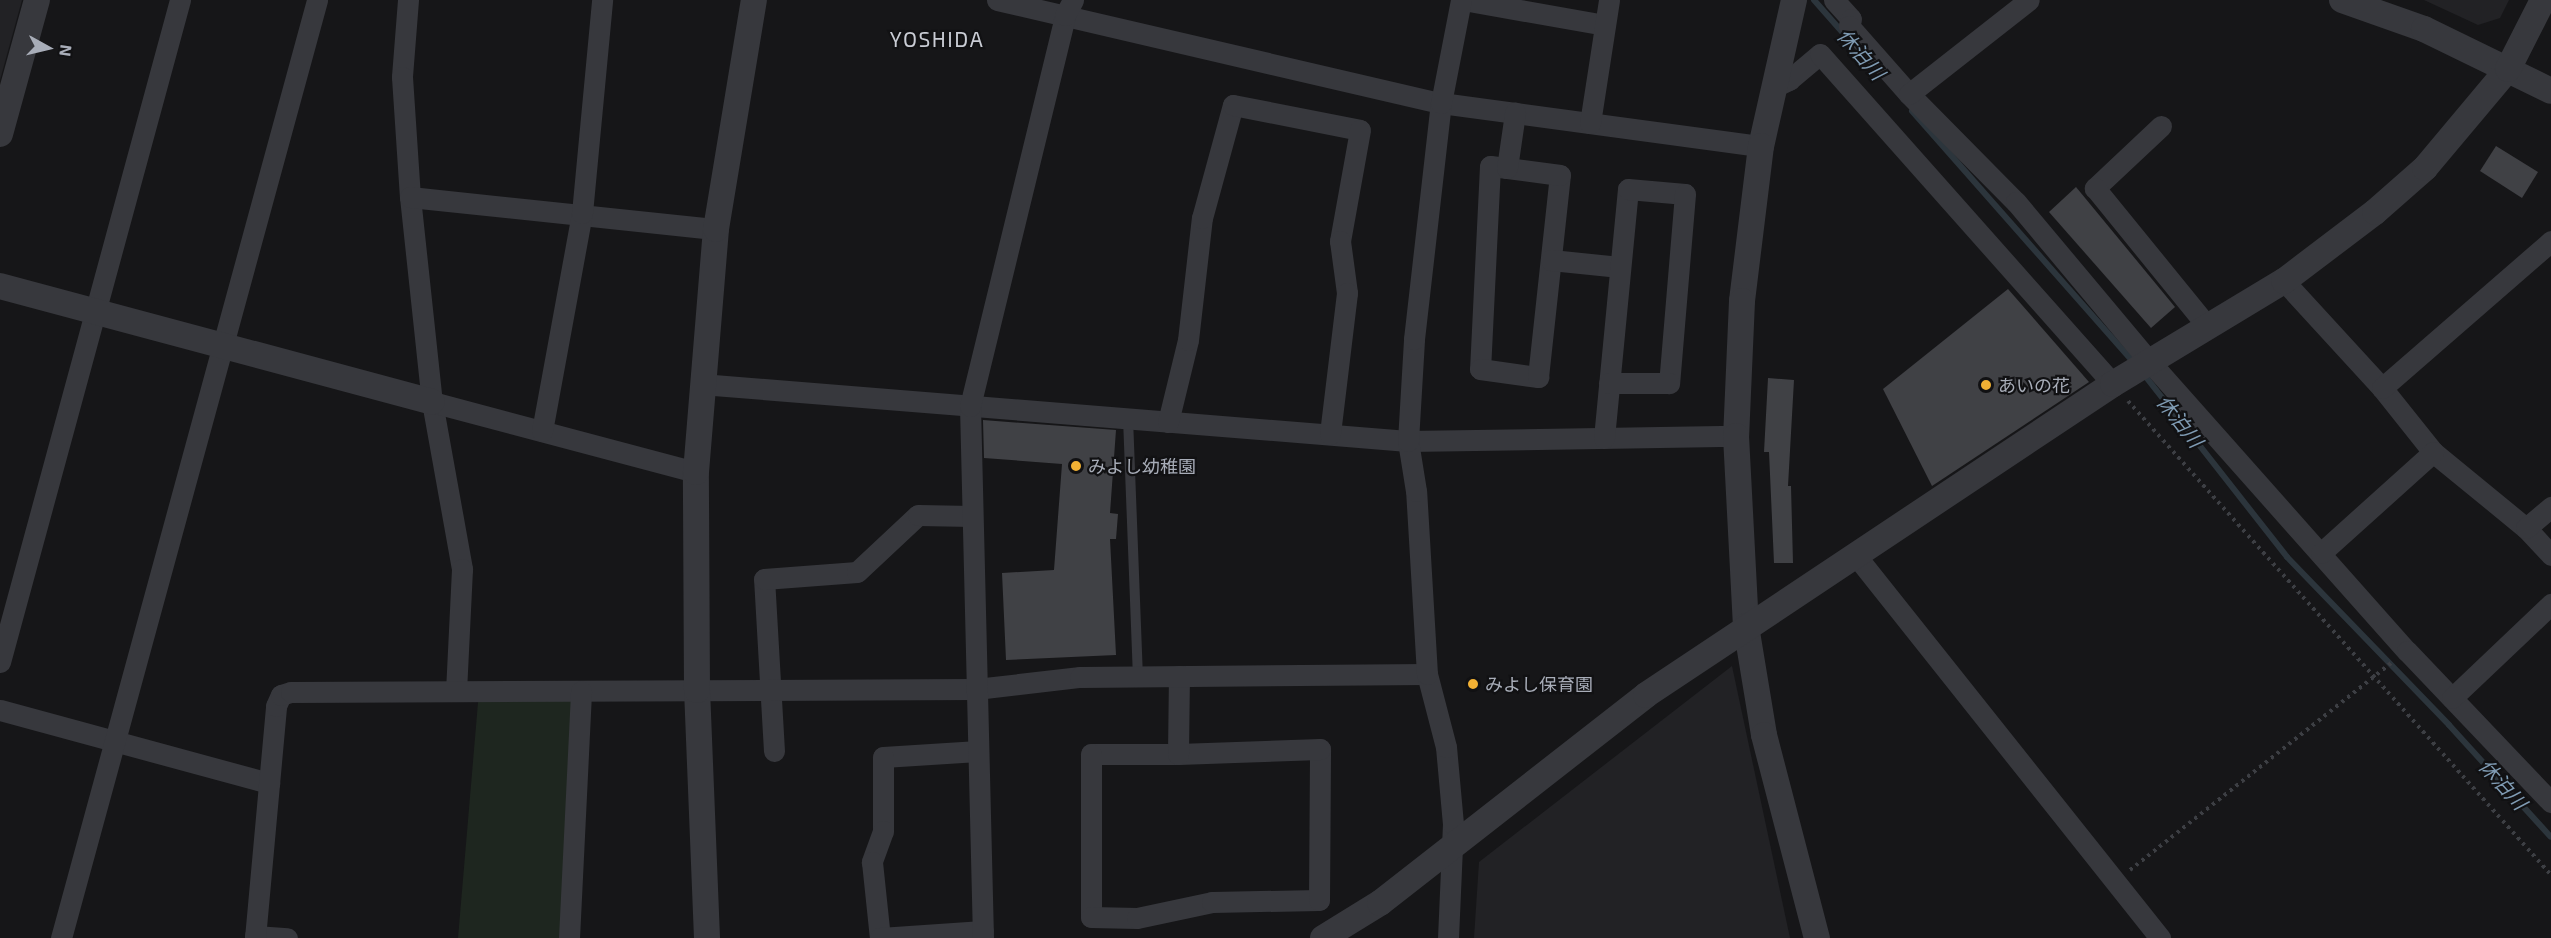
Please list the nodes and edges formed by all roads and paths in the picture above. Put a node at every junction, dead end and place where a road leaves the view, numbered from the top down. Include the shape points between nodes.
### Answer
1 (37, 0) edge
2 (180, 0) edge
3 (317, 0) edge
4 (408, 0) edge
5 (602, 0) edge
6 (754, 0) edge
7 (997, 0) edge
8 (1462, 0) edge
9 (1609, 0) edge
10 (1834, 0) edge
11 (2029, 0) edge
12 (2342, 0) edge
13 (2543, 0) edge
14 (1790, 3) edge
15 (1069, 8) edge
16 (1605, 26) junction
17 (2508, 69) junction
18 (1774, 87) junction
19 (2551, 91) edge
20 (1909, 94) junction
21 (1441, 103) junction
22 (1515, 113) junction
23 (1590, 123) junction
24 (2161, 126) dead end
25 (0, 134) edge
26 (1761, 146) junction
27 (1508, 168) junction
28 (410, 197) junction
29 (582, 213) junction
30 (716, 229) junction
31 (2551, 241) edge
32 (1551, 260) junction
33 (1620, 267) junction
34 (2284, 281) junction
35 (0, 286) edge
36 (95, 311) junction
37 (2208, 327) junction
38 (224, 348) junction
39 (2150, 362) junction
40 (2120, 380) junction
41 (1609, 383) junction
42 (701, 384) junction
43 (2382, 388) junction
44 (432, 402) junction
45 (970, 406) junction
46 (1128, 418) junction
47 (1168, 422) junction
48 (542, 430) junction
49 (1330, 434) junction
50 (1736, 436) junction
51 (1604, 438) junction
52 (1408, 441) junction
53 (2433, 452) junction
54 (696, 472) junction
55 (2551, 507) edge
56 (972, 516) junction
57 (2526, 528) junction
58 (2321, 553) junction
59 (2551, 555) edge
60 (1857, 557) junction
61 (2551, 604) edge
62 (1746, 626) junction
63 (0, 662) edge
64 (1427, 674) junction
65 (1138, 676) junction
66 (1179, 676) junction
67 (2372, 676) junction
68 (976, 689) junction
69 (697, 690) junction
70 (769, 690) junction
71 (456, 691) junction
72 (581, 692) junction
73 (2452, 698) junction
74 (0, 710) edge
75 (116, 741) junction
76 (978, 751) junction
77 (774, 752) dead end
78 (1178, 754) junction
79 (269, 783) junction
80 (2551, 802) edge
81 (1454, 847) junction
82 (2551, 875) edge
83 (2116, 881) junction
84 (983, 934) edge
85 (255, 937) edge
86 (61, 938) edge
87 (287, 938) edge
88 (569, 938) edge
89 (707, 938) edge
90 (1323, 938) edge
91 (1448, 938) edge
92 (1816, 938) edge
93 (2160, 938) edge

1 - 25 street
2 - 36 street
3 - 38 street
4 - 28 street via 402,77
5 - 29 street
6 - 30 street
7 - 15 street
8 - 16 street
8 - 21 street
9 - 16 street
10 - 20 street via 1851,19 1849,26
11 - 20 street
12 - 17 street via 2424,29
13 - 17 street
14 - 18 street
15 - 21 street
15 - 45 street
16 - 23 street
17 - 19 street
17 - 34 street via 2425,168
18 - 26 street
18 - 40 street via 1789,80 1820,54
20 - 39 street via 2016,202
21 - 22 street
21 - 52 street via 1414,339
22 - 23 street
22 - 27 street
23 - 26 street
24 - 37 street via 2095,188
26 - 50 street via 1742,301
27 - 32 street via 1560,175
27 - 32 street via 1490,166 1480,369 1538,377
28 - 29 street
28 - 44 street
29 - 30 street
29 - 48 street
30 - 42 street
31 - 43 street
32 - 33 street
33 - 41 street
33 - 41 street via 1628,189 1685,195 1669,383
34 - 37 street
34 - 43 street
35 - 36 street
36 - 38 street
36 - 63 street
37 - 39 street
38 - 44 street
38 - 75 street
39 - 40 street
39 - 58 street
40 - 60 street
40 - 67 path
41 - 51 street
42 - 45 street
42 - 54 street
43 - 53 street
44 - 48 street
44 - 71 street via 462,569
45 - 46 street
45 - 56 street
46 - 47 street
46 - 65 lane
47 - 49 street
47 - 49 street via 1188,340 1202,218 1233,105 1360,130 1340,241 1347,292
48 - 54 street
49 - 52 street
50 - 51 street
50 - 62 street
51 - 52 street
52 - 64 street via 1416,491
53 - 57 street
53 - 58 street
54 - 69 street
55 - 57 street
56 - 68 street
56 - 70 street via 918,515 856,572 764,579
57 - 59 street
58 - 73 street
60 - 62 street
60 - 83 street
61 - 73 street
62 - 81 street via 1594,734
62 - 92 street via 1764,735
64 - 66 street
64 - 81 street via 1446,747
65 - 66 street
65 - 68 street via 1080,677
66 - 78 street
67 - 82 path
67 - 83 path
68 - 70 street
68 - 76 street
69 - 70 street
69 - 72 street
69 - 89 street
70 - 77 street
71 - 72 street
71 - 79 street via 281,695 276,706
72 - 88 street
73 - 80 street
74 - 75 street
75 - 79 street
75 - 86 street
76 - 84 street
76 - 84 street via 883,757 883,831 872,862 880,938
78 - 78 street via 1320,749 1319,900 1212,902 1137,918 1091,917 1091,754
79 - 85 street
81 - 90 street via 1380,903
81 - 91 street
83 - 93 street
85 - 87 street

